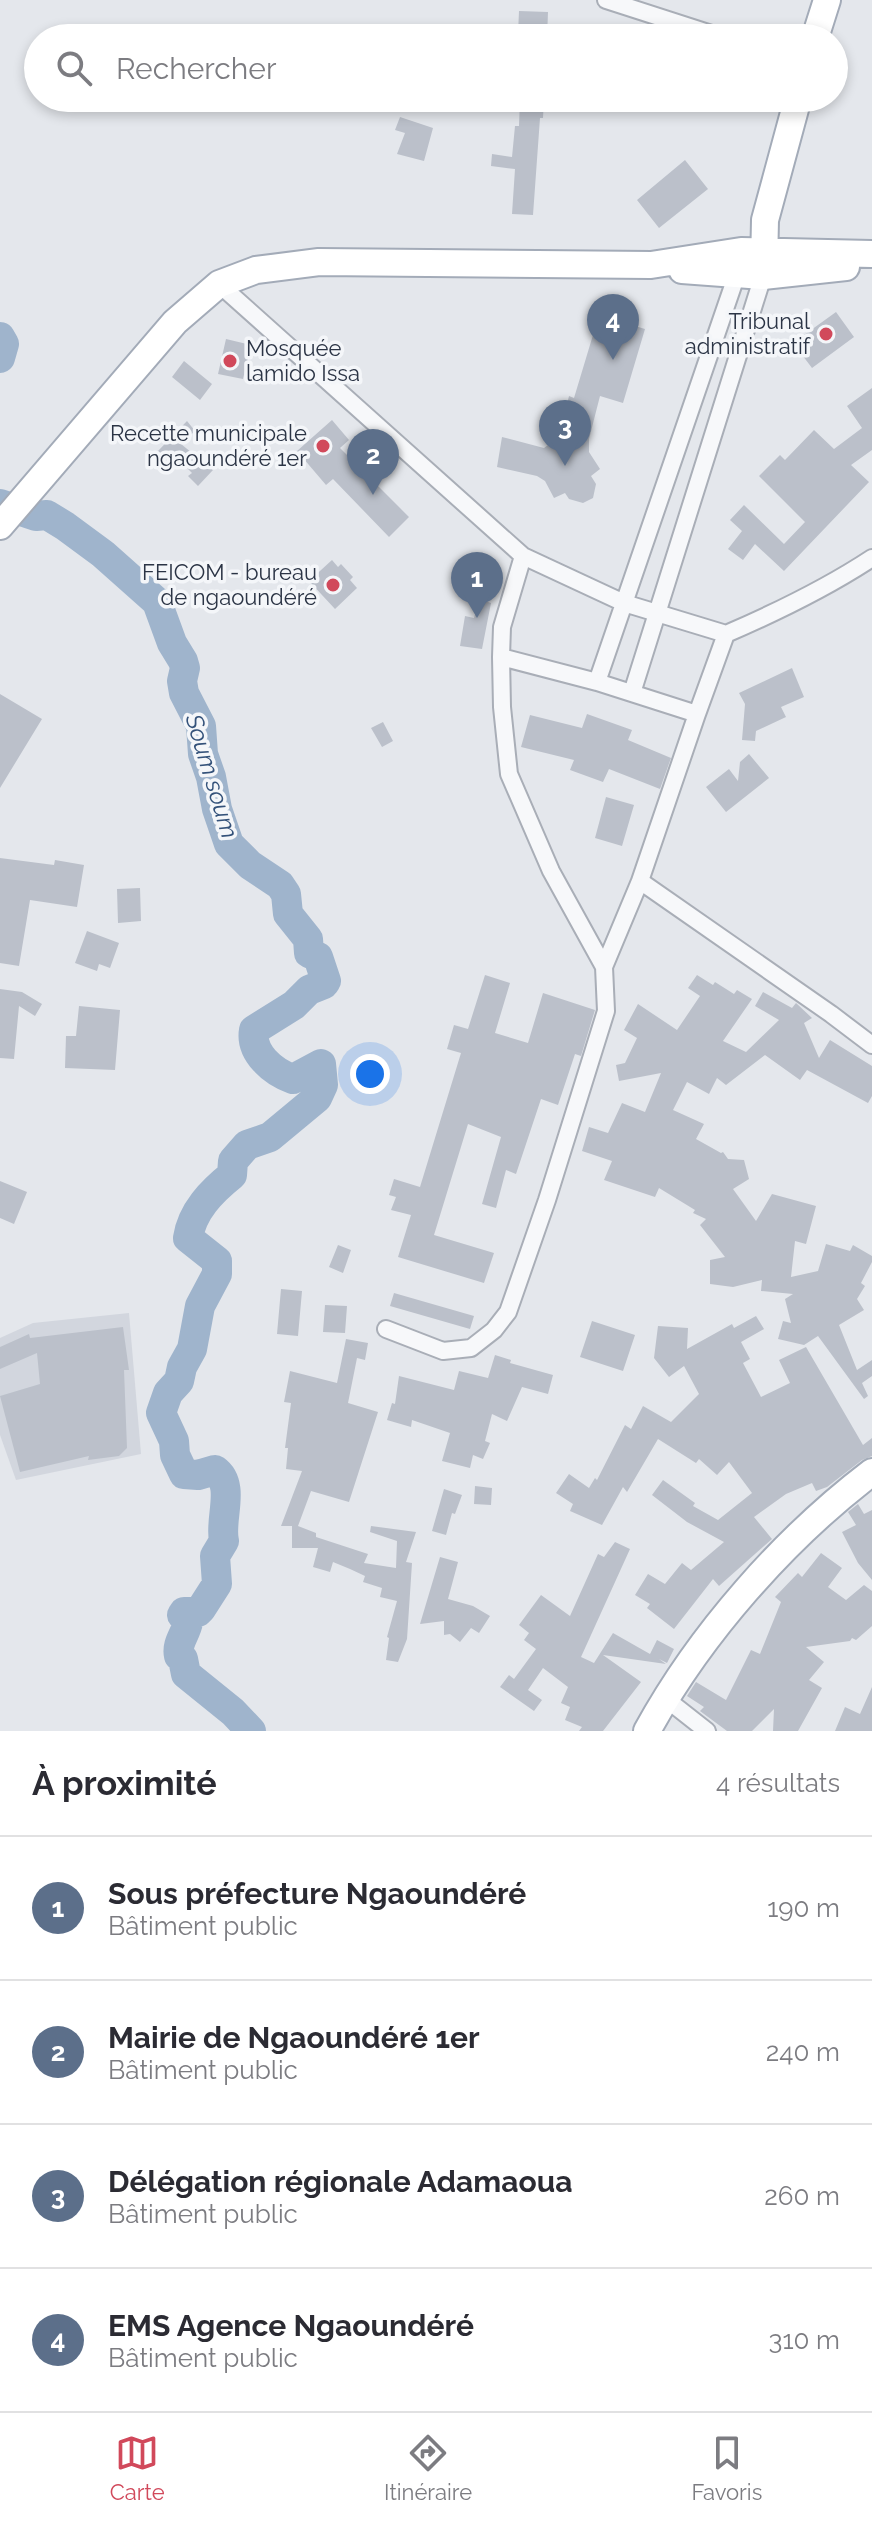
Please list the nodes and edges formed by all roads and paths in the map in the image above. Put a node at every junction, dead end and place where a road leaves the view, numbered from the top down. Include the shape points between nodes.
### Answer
1 (606, 0) edge
2 (827, 0) edge
3 (633, 4) edge
4 (687, 24) edge
5 (819, 24) edge
6 (794, 112) edge
7 (872, 254) edge
8 (752, 263) junction
9 (872, 265) edge
10 (219, 284) junction
11 (11, 513) edge
12 (523, 556) junction
13 (872, 558) edge
14 (624, 603) junction
15 (659, 613) junction
16 (726, 634) junction
17 (501, 657) junction
18 (597, 682) junction
19 (632, 693) junction
20 (697, 714) junction
21 (640, 881) junction
22 (604, 967) junction
23 (872, 1045) edge
24 (386, 1329) dead end
25 (872, 1472) edge
26 (665, 1698) junction
27 (647, 1731) edge
28 (707, 1731) edge

1 - 3 street
2 - 5 main road
3 - 4 street
6 - 8 main road
7 - 8 main road
8 - 9 main road
8 - 10 main road via 319,262 256,270
8 - 14 street
8 - 15 street
10 - 11 main road via 175,322
10 - 12 street
12 - 14 street
12 - 17 street via 502,627
13 - 16 street via 786,609
14 - 15 street
14 - 18 street
15 - 16 street
15 - 19 street
16 - 20 street
17 - 18 street
17 - 22 street via 509,774 551,871
18 - 19 street
19 - 20 street
20 - 21 street
21 - 22 street
21 - 23 street
22 - 24 street via 606,1011 508,1312 471,1348 443,1351
25 - 26 main road via 827,1507 738,1601
26 - 27 main road
26 - 28 street

